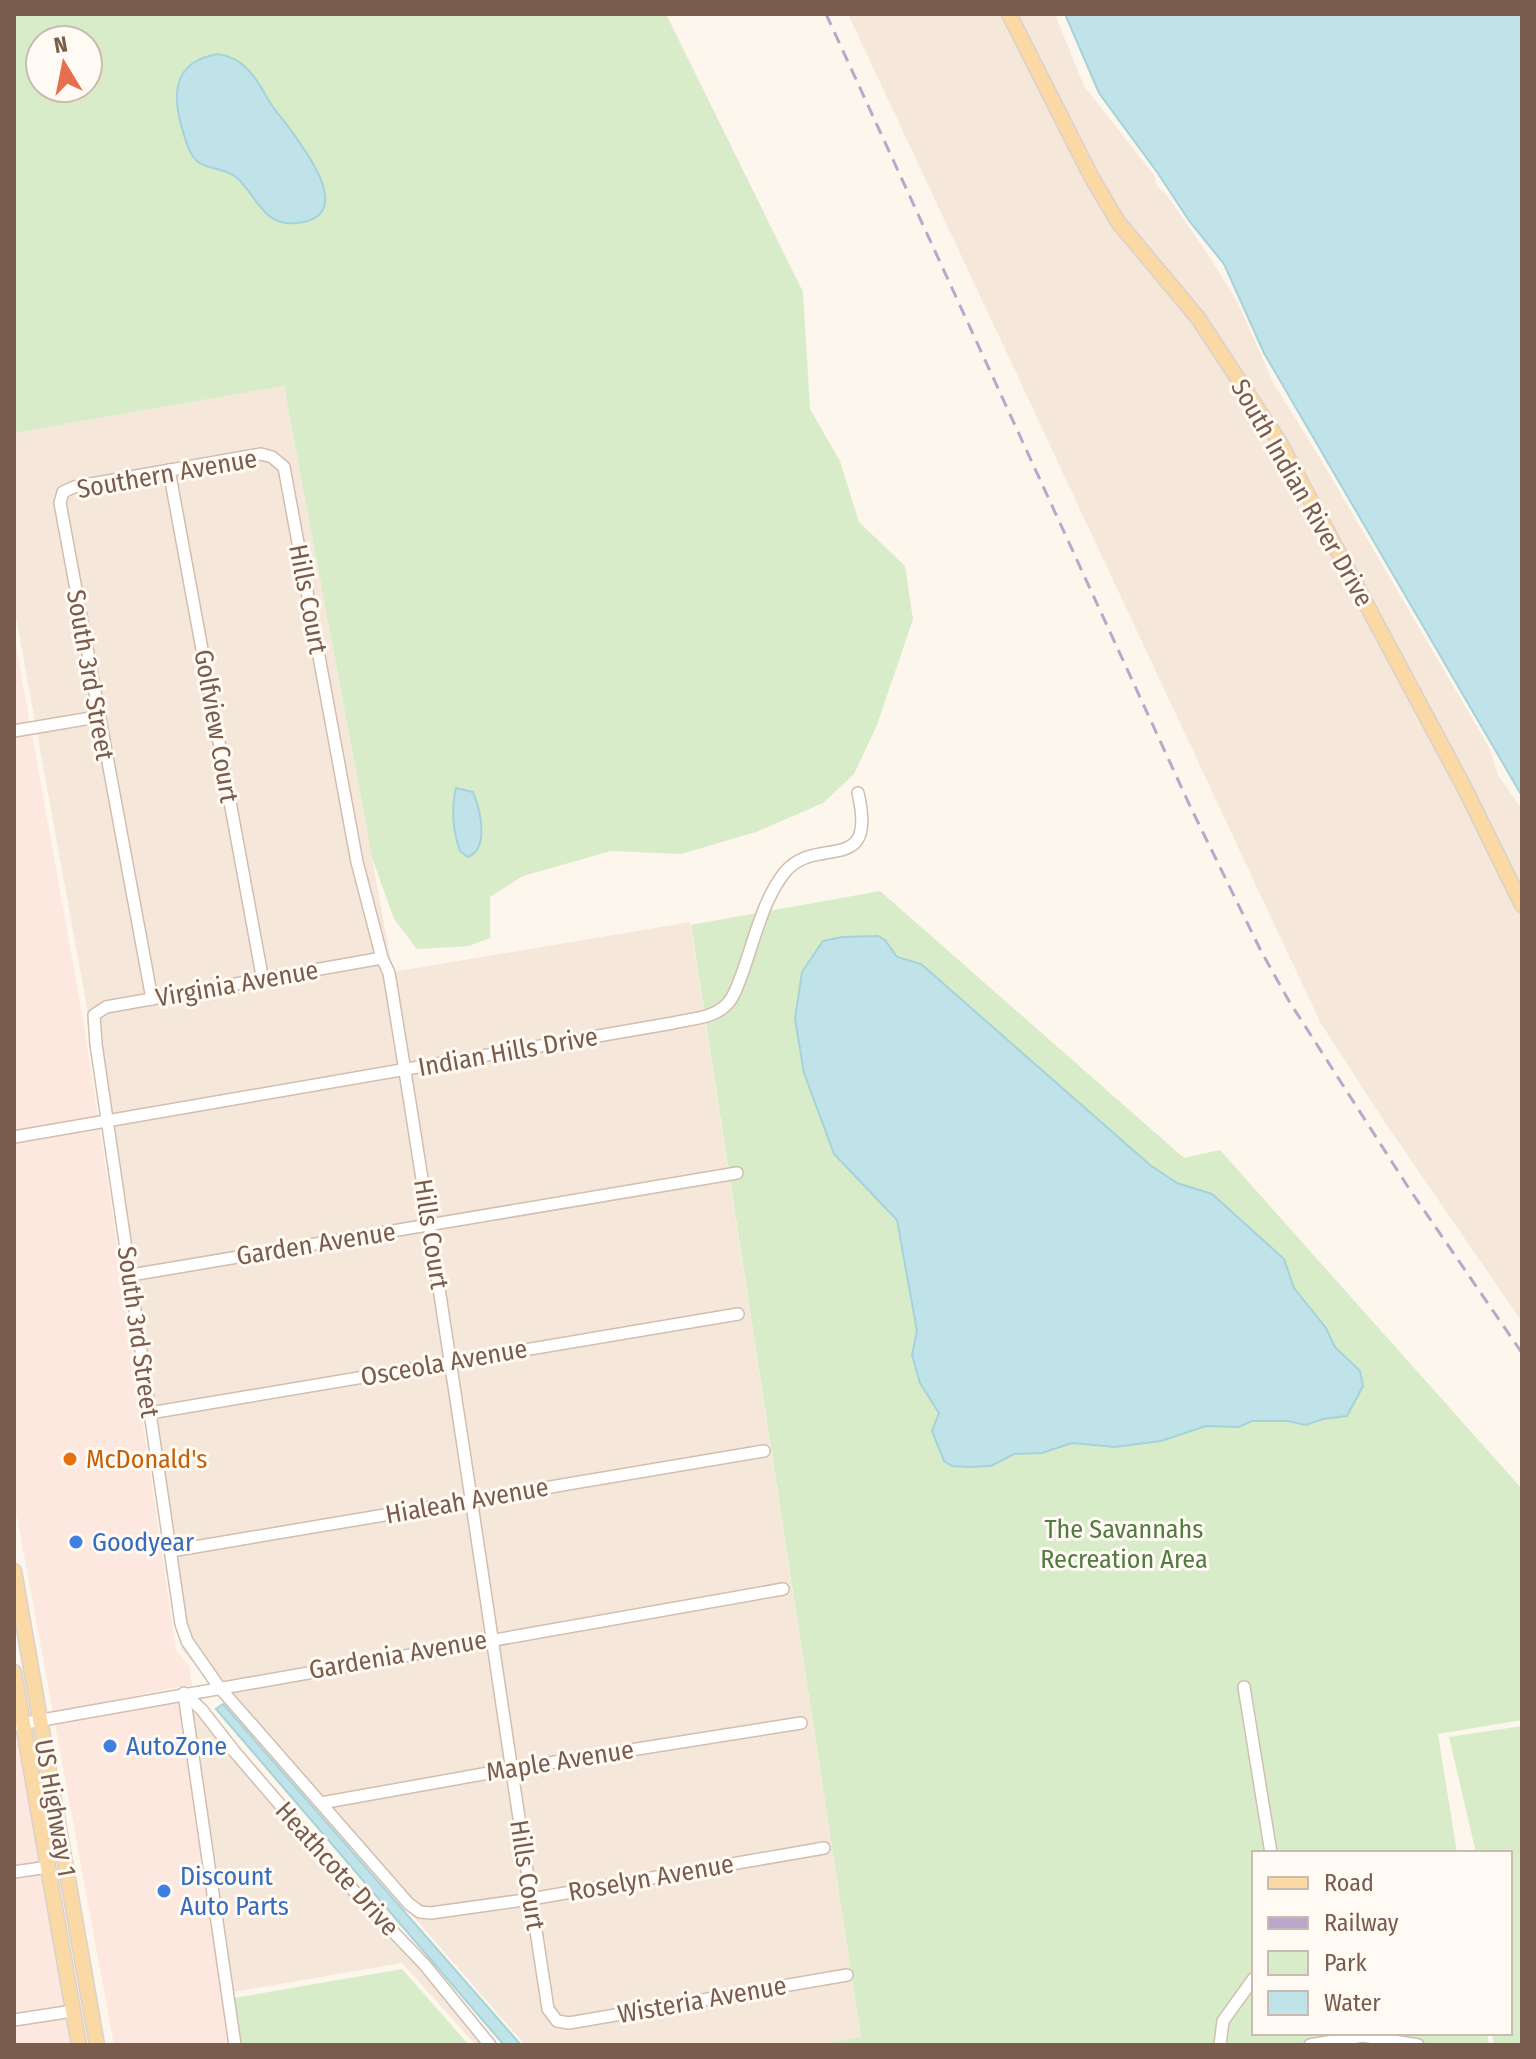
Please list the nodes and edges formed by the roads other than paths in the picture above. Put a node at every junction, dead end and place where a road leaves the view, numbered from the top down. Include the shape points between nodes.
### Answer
1 (1009, 14) edge
2 (272, 457) joint
3 (169, 470) junction
4 (63, 492) joint
5 (97, 717) junction
6 (14, 731) edge
7 (858, 793) dead end
8 (1522, 905) edge
9 (382, 958) junction
10 (263, 981) junction
11 (152, 999) junction
12 (94, 1015) joint
13 (403, 1070) junction
14 (107, 1122) junction
15 (14, 1137) edge
16 (737, 1173) dead end
17 (430, 1225) junction
18 (131, 1275) junction
19 (738, 1314) dead end
20 (451, 1361) junction
21 (150, 1413) junction
22 (764, 1451) dead end
23 (471, 1500) junction
24 (171, 1551) junction
25 (14, 1571) edge
26 (783, 1589) dead end
27 (491, 1639) junction
28 (14, 1672) edge
29 (219, 1687) junction
30 (1244, 1687) dead end
31 (184, 1693) junction
32 (208, 1718) junction
33 (40, 1721) junction
34 (801, 1723) dead end
35 (19, 1724) edge
36 (189, 1726) junction
37 (511, 1769) junction
38 (321, 1803) junction
39 (824, 1848) dead end
40 (1271, 1851) edge
41 (48, 1867) junction
42 (14, 1872) edge
43 (531, 1899) junction
44 (431, 1913) joint
45 (847, 1975) dead end
46 (1252, 1981) edge
47 (73, 2011) junction
48 (14, 2020) edge
49 (557, 2021) joint
50 (79, 2045) edge
51 (97, 2045) edge
52 (235, 2045) edge
53 (490, 2045) edge
54 (1220, 2045) edge
55 (1310, 2045) edge
56 (1418, 2045) edge

1 - 8 main road, South Indian River Drive via 1118,222 1198,318 1280,443
2 - 3 street, Southern Avenue via 261,454
2 - 9 street, Hills Court via 284,467 357,862
3 - 4 street, Southern Avenue
3 - 10 street, Golfview Court
4 - 5 street, South 3rd Street via 60,503
5 - 6 street
5 - 11 street, South 3rd Street
7 - 13 street, Indian Hills Drive via 858,838 849,849 804,859 786,870 735,991 714,1014
9 - 10 street, Virginia Avenue
9 - 13 street, Hills Court via 389,973
10 - 11 street, Virginia Avenue
11 - 12 street, Virginia Avenue via 106,1007
12 - 14 street, South 3rd Street
13 - 14 street, Indian Hills Drive
13 - 17 street, Hills Court
14 - 15 street, Indian Hills Drive
14 - 18 street, South 3rd Street
16 - 17 street, Garden Avenue
17 - 18 street, Garden Avenue
17 - 20 street, Hills Court
18 - 21 street, South 3rd Street
19 - 20 street, Osceola Avenue
20 - 21 street, Osceola Avenue
20 - 23 street, Hills Court
21 - 24 street, South 3rd Street
22 - 23 street, Hialeah Avenue
23 - 24 street, Hialeah Avenue
23 - 27 street, Hills Court
24 - 29 street, South 3rd Street via 181,1624
25 - 33 main road, US Highway 1
26 - 27 street, Gardenia Avenue
27 - 29 street, Gardenia Avenue
27 - 37 street, Hills Court
28 - 35 main road, US Highway 1
29 - 31 street, Gardenia Avenue
29 - 38 street, South 3rd Street
30 - 40 street
31 - 32 street, Heathcote Drive
31 - 33 street, Gardenia Avenue
31 - 36 street
32 - 36 street
32 - 53 street, Heathcote Drive
33 - 35 street, Gardenia Avenue
33 - 51 main road, US Highway 1
34 - 37 street, Maple Avenue
35 - 41 main road, US Highway 1
36 - 52 street
37 - 38 street, Maple Avenue
37 - 43 street, Hills Court
38 - 44 street, South 3rd Street via 409,1904
39 - 43 street, Roselyn Avenue
41 - 42 street
41 - 47 main road, US Highway 1
43 - 44 street, Roselyn Avenue
43 - 49 street, Hills Court via 548,2009
45 - 49 street, Wisteria Avenue
46 - 54 street via 1223,2021
47 - 48 street
47 - 50 main road, US Highway 1
55 - 56 street via 1363,2036

